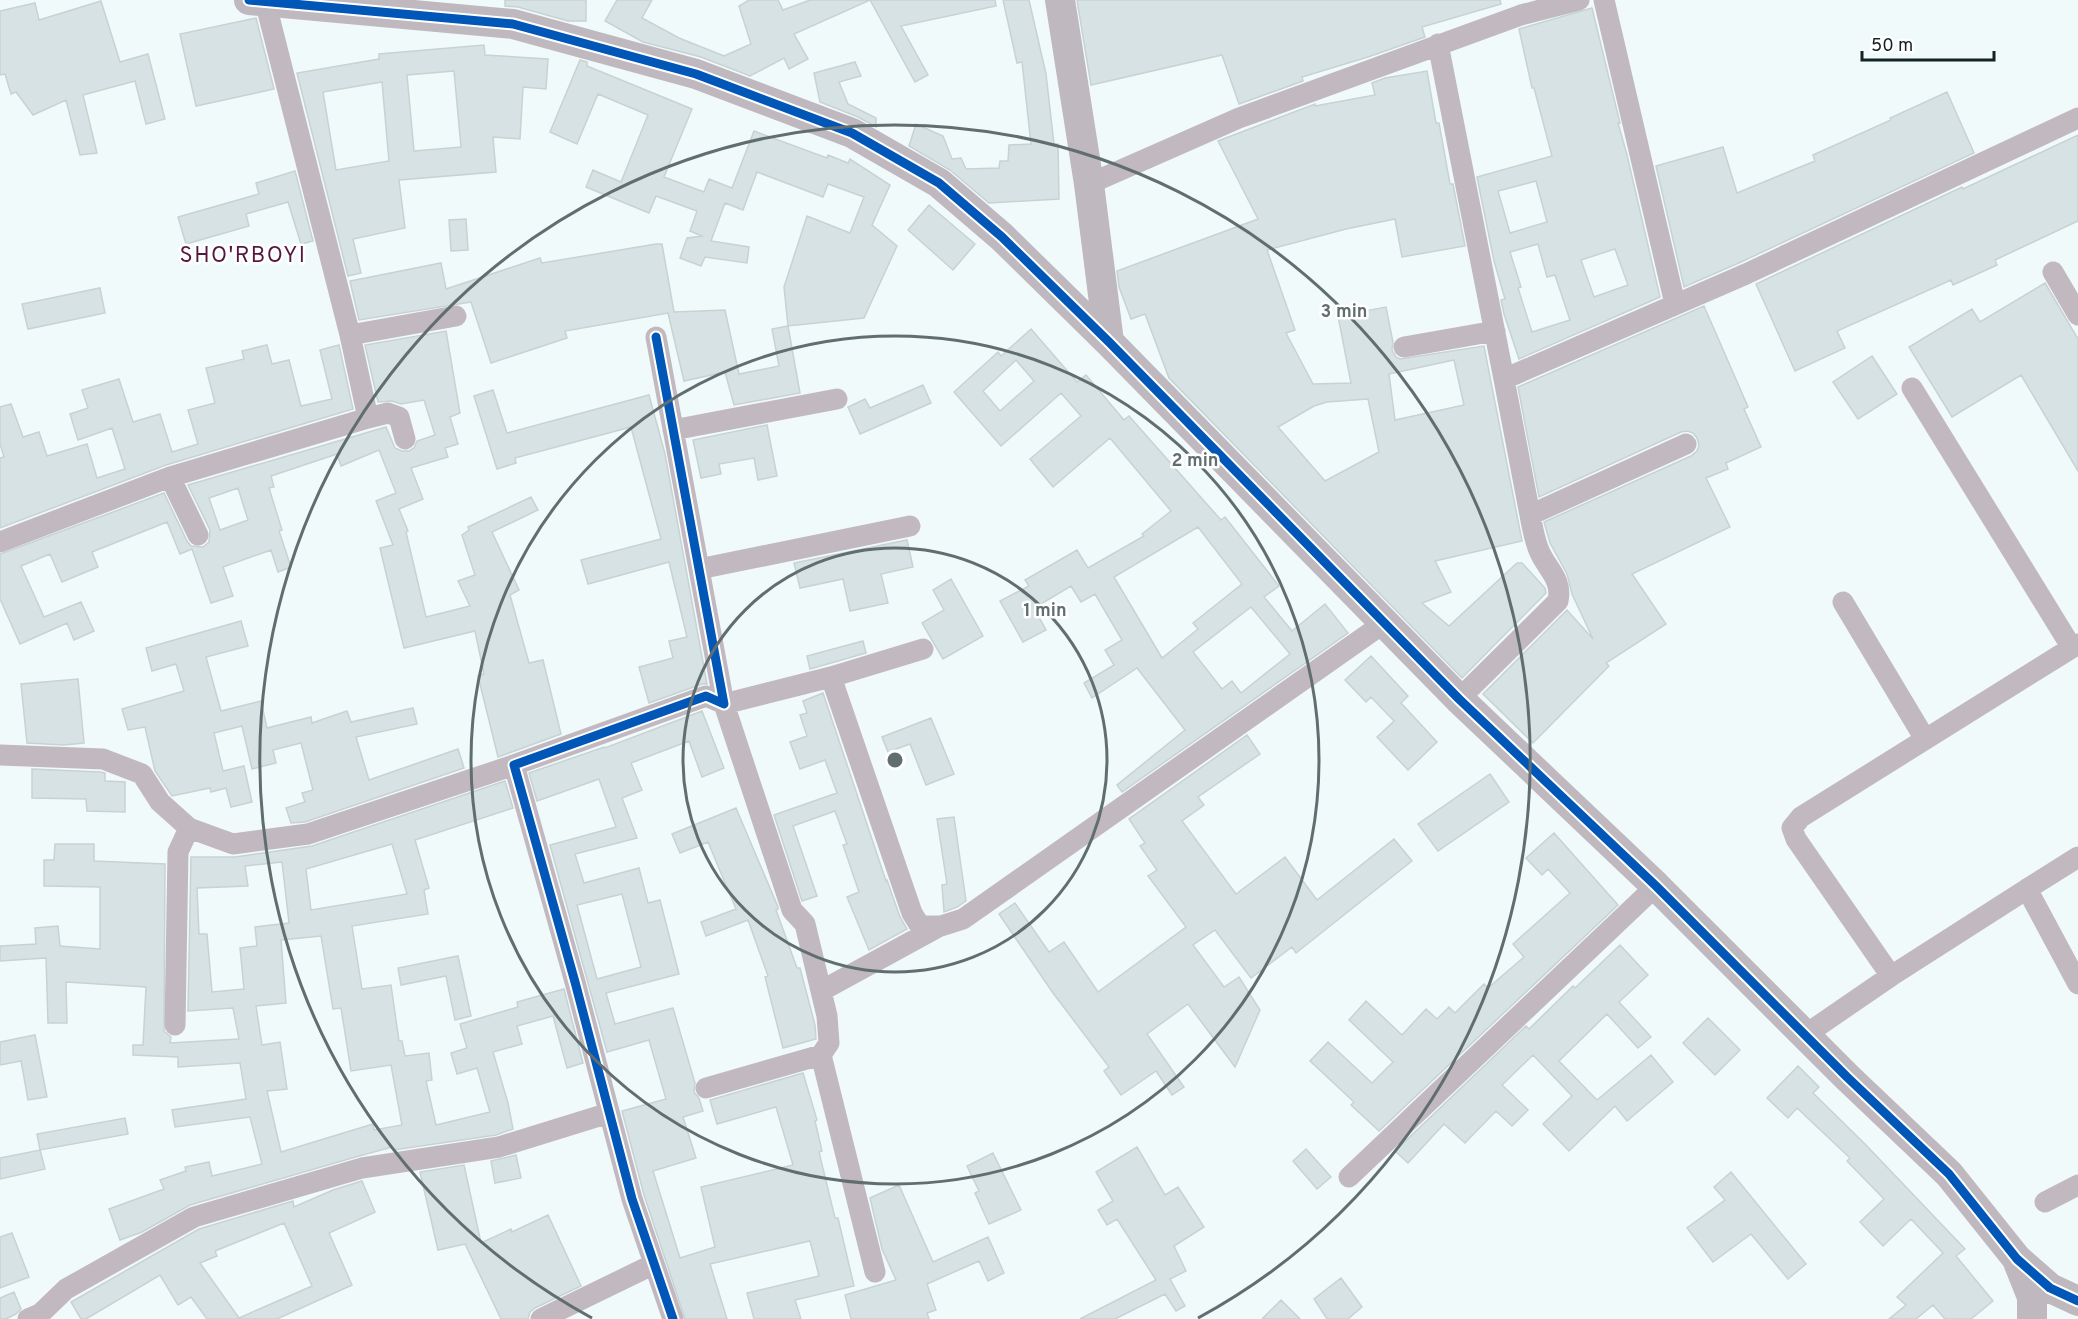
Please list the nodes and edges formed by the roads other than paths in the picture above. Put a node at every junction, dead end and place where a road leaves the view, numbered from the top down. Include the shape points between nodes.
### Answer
1 (1060, 0) edge
2 (1579, 0) edge
3 (1604, 0) edge
4 (257, 1) edge
5 (1438, 44) junction
6 (2078, 118) edge
7 (1089, 184) junction
8 (2053, 272) dead end
9 (1675, 304) junction
10 (2078, 315) edge
11 (456, 316) dead end
12 (1495, 331) junction
13 (350, 335) junction
14 (656, 337) dead end
15 (1109, 342) junction
16 (1404, 347) dead end
17 (1504, 379) junction
18 (1912, 388) dead end
19 (837, 399) dead end
20 (368, 418) junction
21 (673, 430) junction
22 (405, 439) dead end
23 (1686, 444) dead end
24 (170, 477) junction
25 (1530, 515) junction
26 (910, 526) dead end
27 (198, 535) dead end
28 (0, 542) edge
29 (699, 570) junction
30 (1843, 602) dead end
31 (1384, 623) junction
32 (2075, 646) edge
33 (922, 649) dead end
34 (831, 677) junction
35 (1459, 699) junction
36 (724, 704) junction
37 (1925, 739) junction
38 (0, 755) edge
39 (514, 765) junction
40 (189, 828) junction
41 (2078, 857) edge
42 (1656, 886) junction
43 (2027, 889) junction
44 (941, 926) junction
45 (1892, 976) junction
46 (2078, 984) edge
47 (821, 991) junction
48 (175, 1025) dead end
49 (1805, 1035) junction
50 (820, 1055) junction
51 (706, 1088) dead end
52 (609, 1113) junction
53 (1349, 1177) dead end
54 (2078, 1185) edge
55 (2045, 1202) dead end
56 (2017, 1259) junction
57 (654, 1264) junction
58 (875, 1272) dead end
59 (2078, 1301) edge
60 (28, 1319) edge
61 (541, 1319) edge
62 (673, 1319) edge
63 (2032, 1319) edge

1 - 7 street
2 - 5 street
3 - 9 street
4 - 13 street
4 - 15 street via 513,24 696,74 852,133 939,183 1002,237
5 - 7 street via 1239,118
5 - 12 street
6 - 9 street
7 - 15 street
8 - 10 street
9 - 17 street
11 - 13 street
12 - 16 street
12 - 17 street
13 - 20 street
14 - 21 street
15 - 31 street
17 - 25 street
18 - 32 street
19 - 21 street
20 - 22 street via 388,413 399,417
20 - 24 street
21 - 29 street
23 - 25 street
24 - 27 street
24 - 28 street
25 - 35 street via 1538,550 1560,591 1558,601
26 - 29 street
29 - 36 street
30 - 37 street
31 - 35 street
31 - 44 street via 963,919
32 - 37 street
33 - 34 street
34 - 36 street
34 - 44 street via 912,913 920,926
35 - 42 street
36 - 39 street via 706,696
36 - 47 street via 792,910 805,924
37 - 45 street via 1801,817 1792,828
38 - 40 street via 103,759 142,774 160,802
39 - 40 street via 308,834 233,844
39 - 52 street
40 - 48 street via 178,852
41 - 43 street
42 - 49 street
42 - 53 street
43 - 45 street
43 - 46 street
44 - 47 street
45 - 49 street
47 - 50 street via 830,1043
49 - 56 street via 1948,1174
50 - 51 street
50 - 58 street
52 - 57 street
52 - 60 street via 499,1147 362,1168 194,1217 66,1289 40,1314
54 - 55 street
56 - 59 street via 2050,1288
56 - 63 street via 2032,1297
57 - 61 street
57 - 62 street

